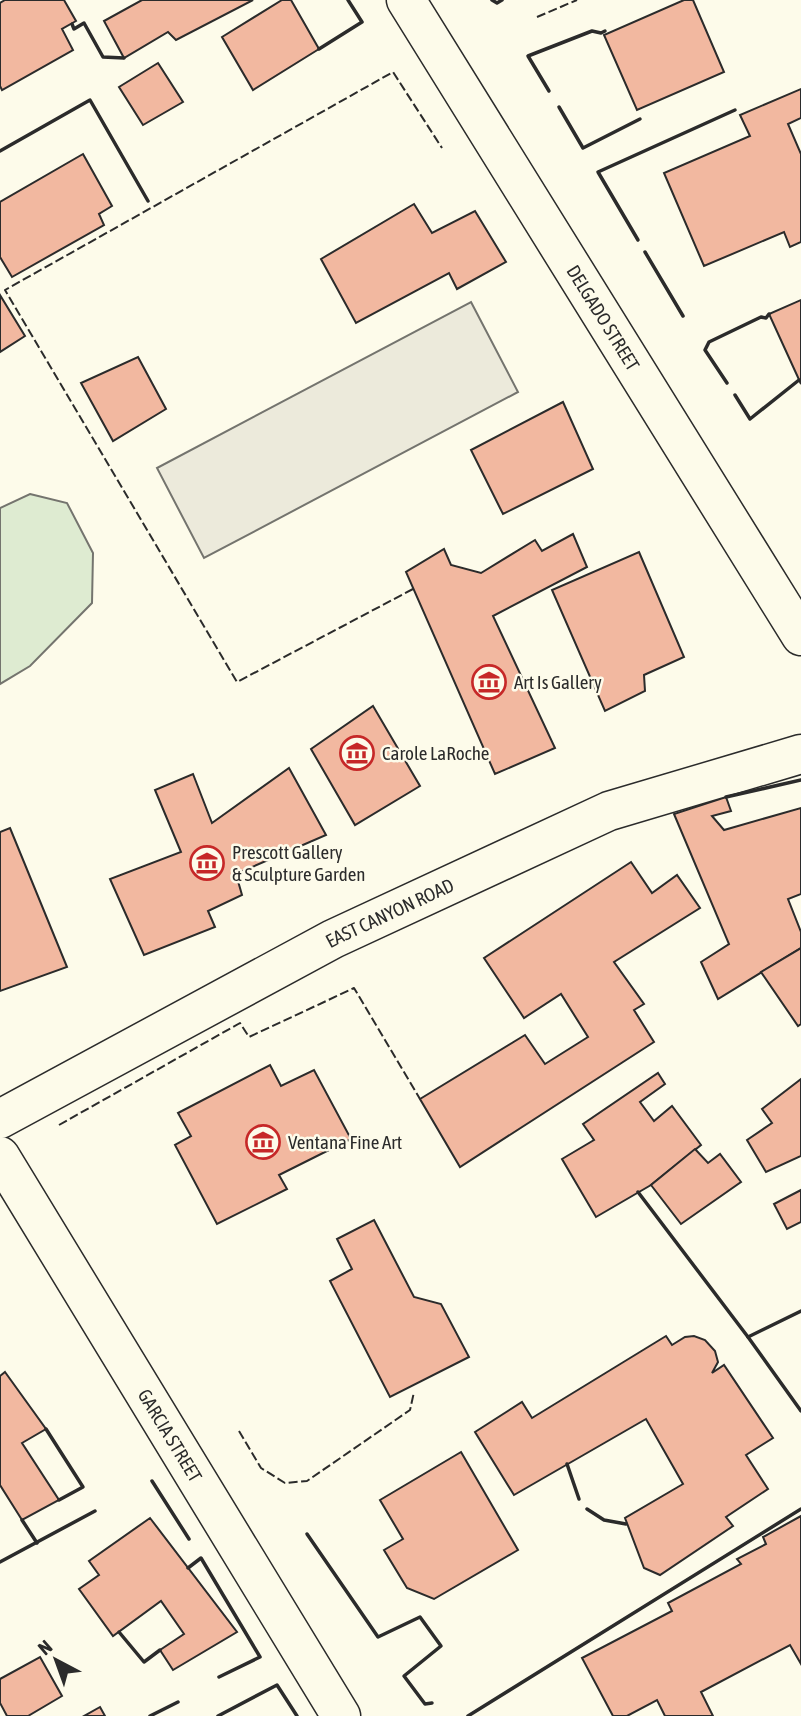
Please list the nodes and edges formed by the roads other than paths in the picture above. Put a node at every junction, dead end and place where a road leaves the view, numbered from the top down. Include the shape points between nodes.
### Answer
1 (406, 0) edge
2 (801, 636) edge
3 (801, 754) edge
4 (0, 1119) edge
5 (0, 1156) edge
6 (341, 1716) edge

1 - 2 street, DELGADO STREET
3 - 4 street, EAST CANYON ROAD via 609,811 332,939
5 - 6 street, GARCIA STREET

